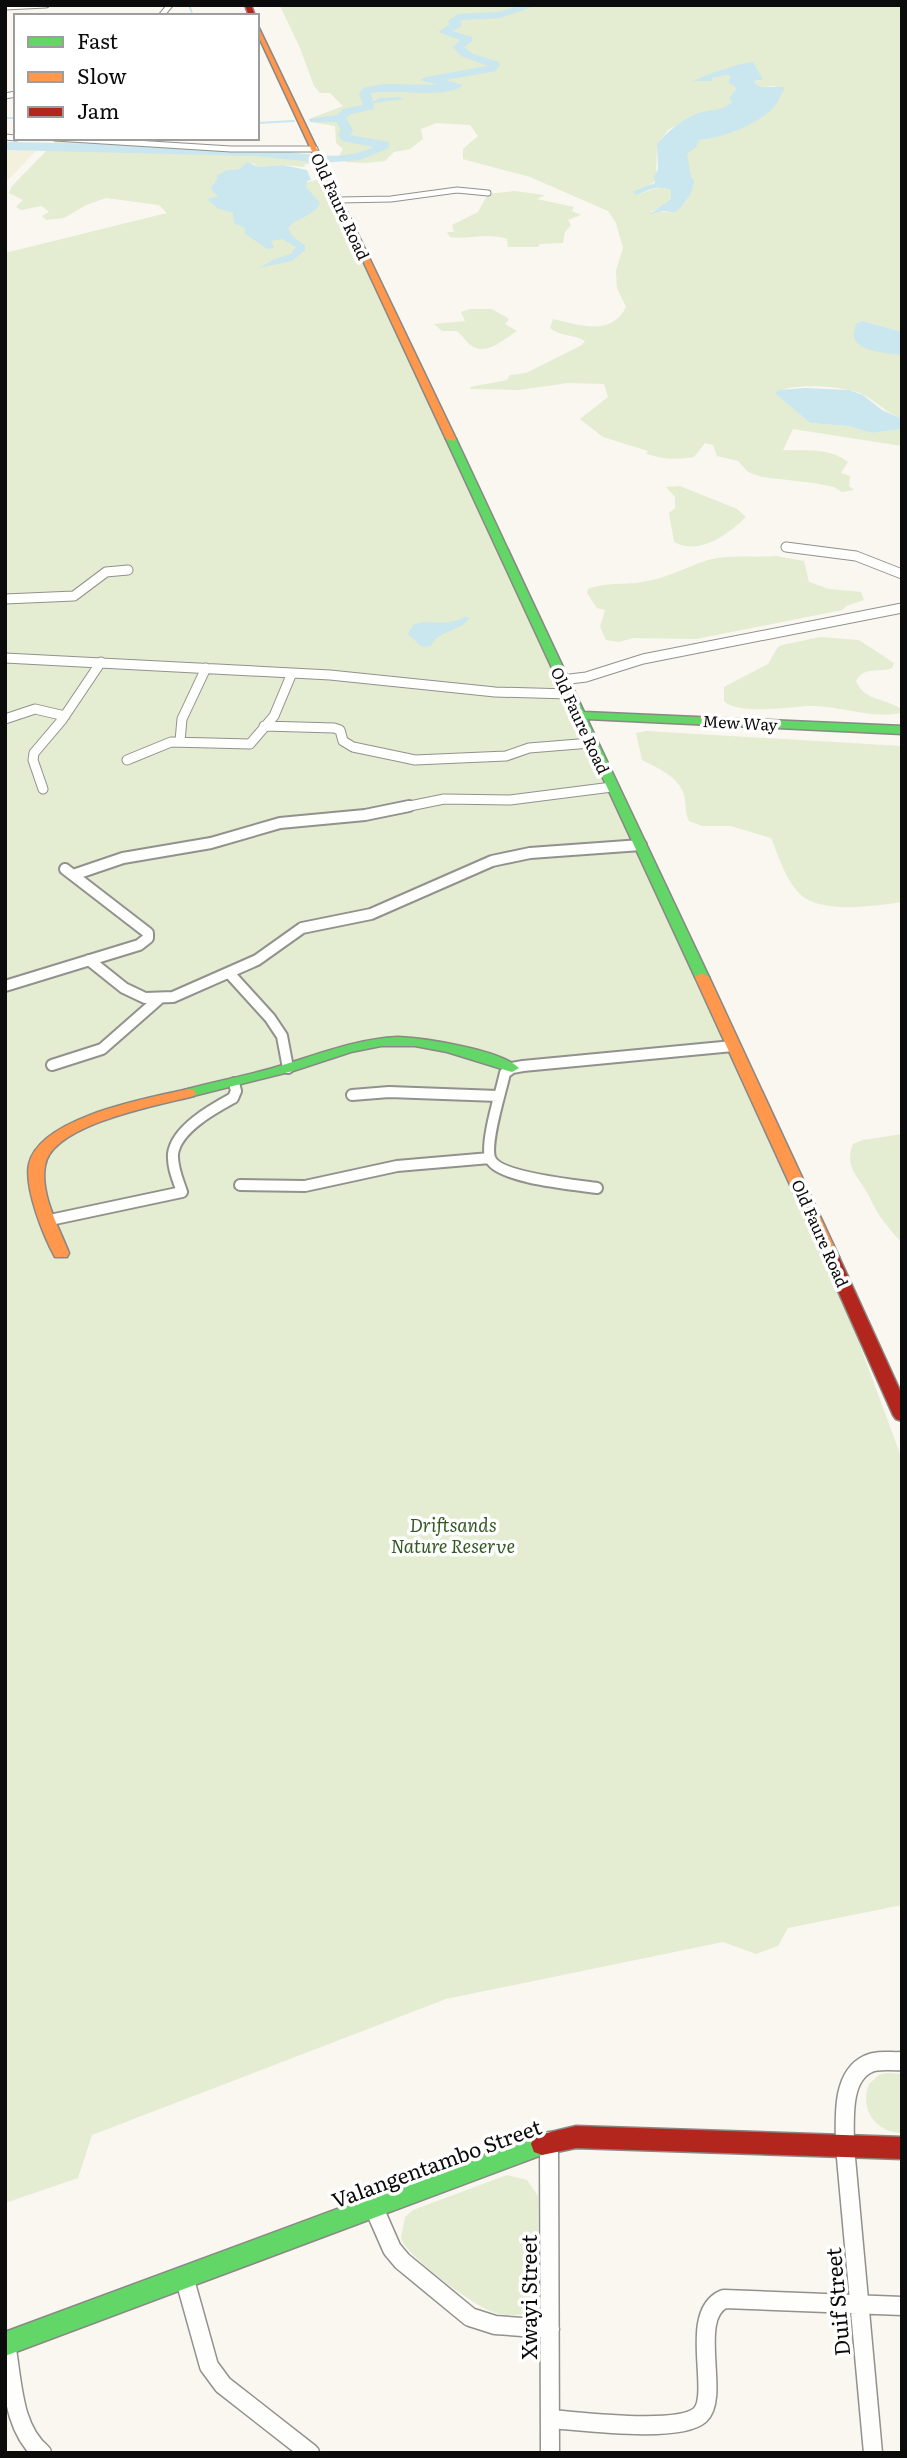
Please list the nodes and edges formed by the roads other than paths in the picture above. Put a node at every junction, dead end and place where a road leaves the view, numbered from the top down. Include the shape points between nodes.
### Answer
1 (46, 5) edge
2 (5, 6) edge
3 (259, 30) edge
4 (87, 140) edge
5 (318, 155) junction
6 (488, 193) dead end
7 (339, 200) junction
8 (786, 547) dead end
9 (128, 570) dead end
10 (902, 574) edge
11 (5, 599) edge
12 (902, 608) edge
13 (5, 658) edge
14 (101, 662) junction
15 (206, 668) junction
16 (292, 673) junction
17 (566, 687) junction
18 (579, 715) junction
19 (65, 716) junction
20 (5, 719) edge
21 (264, 726) junction
22 (902, 730) edge
23 (180, 741) junction
24 (591, 743) junction
25 (127, 760) dead end
26 (612, 787) junction
27 (43, 789) dead end
28 (641, 845) junction
29 (89, 960) junction
30 (230, 974) junction
31 (5, 986) edge
32 (159, 999) junction
33 (733, 1046) junction
34 (52, 1065) dead end
35 (288, 1068) junction
36 (512, 1068) junction
37 (234, 1083) junction
38 (352, 1095) dead end
39 (498, 1096) junction
40 (489, 1158) junction
41 (240, 1185) dead end
42 (597, 1188) dead end
43 (50, 1220) junction
44 (61, 1253) dead end
45 (902, 1415) edge
46 (902, 2061) edge
47 (549, 2141) junction
48 (845, 2147) junction
49 (902, 2148) edge
50 (374, 2208) junction
51 (185, 2280) junction
52 (859, 2304) junction
53 (902, 2306) edge
54 (550, 2329) junction
55 (6, 2344) edge
56 (550, 2419) junction
57 (42, 2453) edge
58 (310, 2453) edge
59 (550, 2453) edge
60 (873, 2453) edge

1 - 2 street
3 - 5 main road, Old Faure Road
4 - 5 street
5 - 7 main road, Old Faure Road
6 - 7 street via 457,190
7 - 17 main road, Old Faure Road
8 - 10 street via 856,556
9 - 11 street via 106,572 74,597
12 - 17 street via 643,659
13 - 14 street
14 - 15 street
14 - 19 street
15 - 16 street
15 - 23 street via 182,719
16 - 17 street via 495,692
16 - 21 street via 274,716
17 - 18 main road, Old Faure Road
18 - 22 main road, Mew Way
18 - 24 main road, Old Faure Road
19 - 20 street via 35,709
19 - 27 street via 34,753
21 - 23 street via 250,744
21 - 24 street via 334,728 353,747 415,760 506,756 529,748
23 - 25 street
24 - 26 main road, Old Faure Road
26 - 28 main road, Old Faure Road
26 - 29 street via 510,800 444,799 365,815 280,823 211,843 69,872 148,933 139,945
28 - 30 street via 506,856 371,914 302,928
28 - 33 main road, Old Faure Road
29 - 31 street
29 - 32 street via 124,988
30 - 32 street
30 - 35 street via 282,1036
32 - 34 street via 102,1049
33 - 36 street
33 - 45 main road, Old Faure Road
35 - 36 main road via 381,1042 413,1042 450,1047
35 - 37 main road
36 - 39 street via 505,1073
37 - 43 street via 233,1098 182,1133 174,1148 173,1168 182,1192
37 - 43 main road via 155,1101 56,1137 36,1162
38 - 39 street
39 - 40 street
40 - 41 street via 397,1166 304,1186
40 - 42 street via 513,1174
43 - 44 main road
46 - 48 street via 866,2065 851,2080
47 - 48 main road, Valangentambo Street via 576,2137
47 - 50 main road, Valangentambo Street
47 - 54 street, Xwayi Street
48 - 49 main road, Valangentambo Street
48 - 52 street, Duif Street
50 - 51 main road, Valangentambo Street
50 - 54 street via 402,2261 470,2316 495,2325
51 - 55 main road, Valangentambo Street
51 - 58 street via 212,2373
52 - 53 street
52 - 56 street via 721,2300 707,2318 706,2398 698,2418 673,2426
52 - 60 street, Duif Street
54 - 56 street, Xwayi Street
55 - 57 street via 22,2430
56 - 59 street, Xwayi Street

